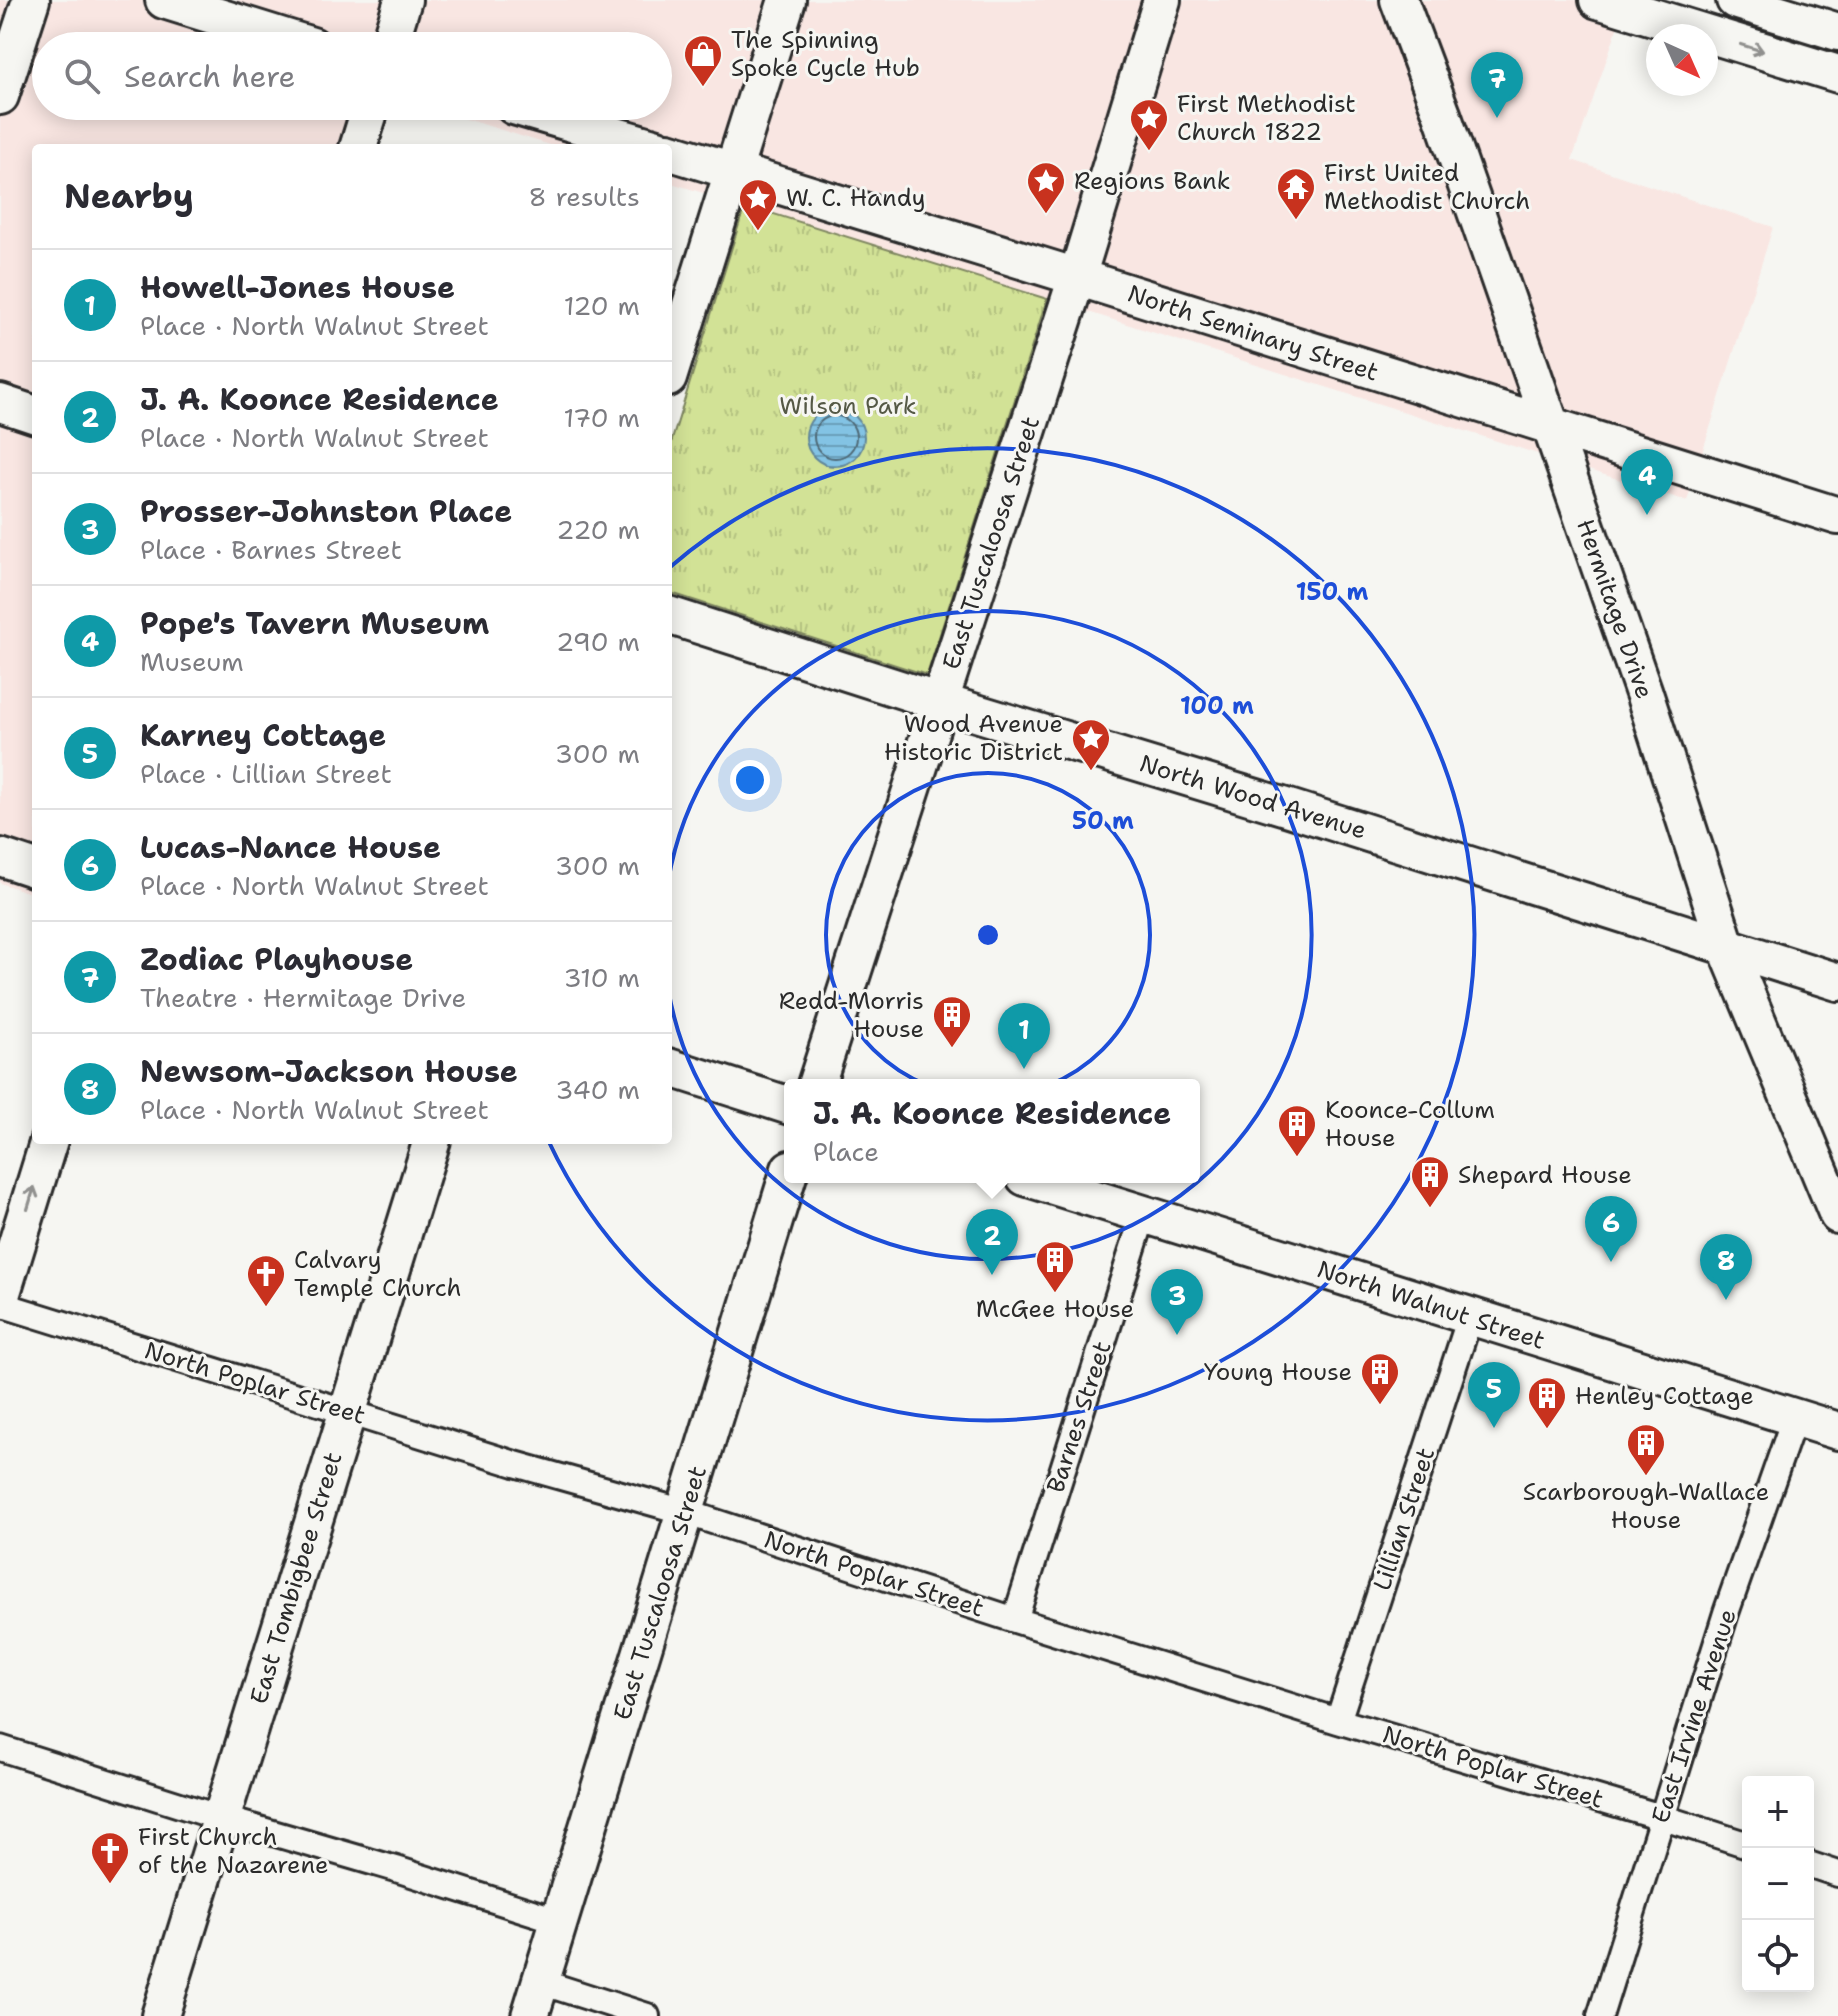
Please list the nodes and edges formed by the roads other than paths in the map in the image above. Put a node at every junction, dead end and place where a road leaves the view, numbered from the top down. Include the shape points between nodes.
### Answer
1 (31, 0) edge
2 (164, 0) edge
3 (403, 0) edge
4 (787, 0) edge
5 (1162, 0) edge
6 (1399, 0) edge
7 (1598, 0) edge
8 (1735, 0) edge
9 (267, 32) edge
10 (393, 32) edge
11 (1838, 32) edge
12 (1838, 74) edge
13 (0, 96) edge
14 (367, 120) edge
15 (562, 120) edge
16 (359, 144) edge
17 (643, 144) edge
18 (672, 152) edge
19 (734, 171) junction
20 (1077, 277) junction
21 (672, 365) edge
22 (0, 403) edge
23 (32, 414) edge
24 (1550, 427) junction
25 (1838, 516) edge
26 (672, 616) edge
27 (940, 702) junction
28 (0, 857) edge
29 (32, 868) edge
30 (1726, 946) junction
31 (1838, 982) edge
32 (672, 1068) edge
33 (818, 1079) edge
34 (784, 1104) edge
35 (48, 1144) edge
36 (431, 1144) edge
37 (786, 1183) edge
38 (1045, 1183) edge
39 (1144, 1213) junction
40 (1838, 1215) edge
41 (0, 1302) edge
42 (1470, 1317) junction
43 (347, 1412) junction
44 (1794, 1419) junction
45 (1838, 1431) edge
46 (685, 1512) junction
47 (1015, 1620) junction
48 (1338, 1721) junction
49 (0, 1748) edge
50 (1661, 1817) junction
51 (221, 1818) junction
52 (1742, 1843) edge
53 (1814, 1866) edge
54 (1838, 1874) edge
55 (560, 1921) junction
56 (541, 1982) junction
57 (160, 2016) edge
58 (530, 2016) edge
59 (647, 2016) edge
60 (1600, 2016) edge

1 - 13 street
2 - 9 street
3 - 10 street
4 - 19 street
5 - 20 street, East Tuscaloosa Street
6 - 24 street, Hermitage Drive
7 -> 12 street
8 - 11 street
14 - 16 street
15 - 17 street
18 - 19 street, North Seminary Street
19 - 20 street, North Seminary Street
19 - 21 street
20 - 24 street, North Seminary Street
20 - 27 street, East Tuscaloosa Street
22 - 23 street
24 - 25 street, North Seminary Street
24 - 30 street, Hermitage Drive
26 - 27 street, North Wood Avenue
27 - 30 street, North Wood Avenue
27 - 33 street, East Tuscaloosa Street
28 - 29 street
30 - 31 street, North Wood Avenue
30 - 40 street, Hermitage Drive
32 - 34 street
41 -> 35 street
36 - 43 street, East Tombigbee Street
37 - 46 street, East Tuscaloosa Street
38 - 39 street, North Walnut Street
39 - 42 street, North Walnut Street
39 - 47 street, Barnes Street
41 - 43 street, North Poplar Street
42 - 44 street, North Walnut Street
42 - 48 street, Lillian Street
43 - 46 street, North Poplar Street
43 - 51 street, East Tombigbee Street
44 - 45 street, North Walnut Street
44 - 50 street, East Irvine Avenue
46 - 47 street, North Poplar Street
46 - 55 street, East Tuscaloosa Street
47 - 48 street, North Poplar Street
48 - 50 street, North Poplar Street
49 - 51 street
50 - 52 street, North Poplar Street
50 - 60 street, East Irvine Avenue
51 - 55 street
51 - 57 street, East Tombigbee Street
53 - 54 street
55 - 56 street, East Tuscaloosa Street
56 - 58 street, East Tuscaloosa Street
56 - 59 street

